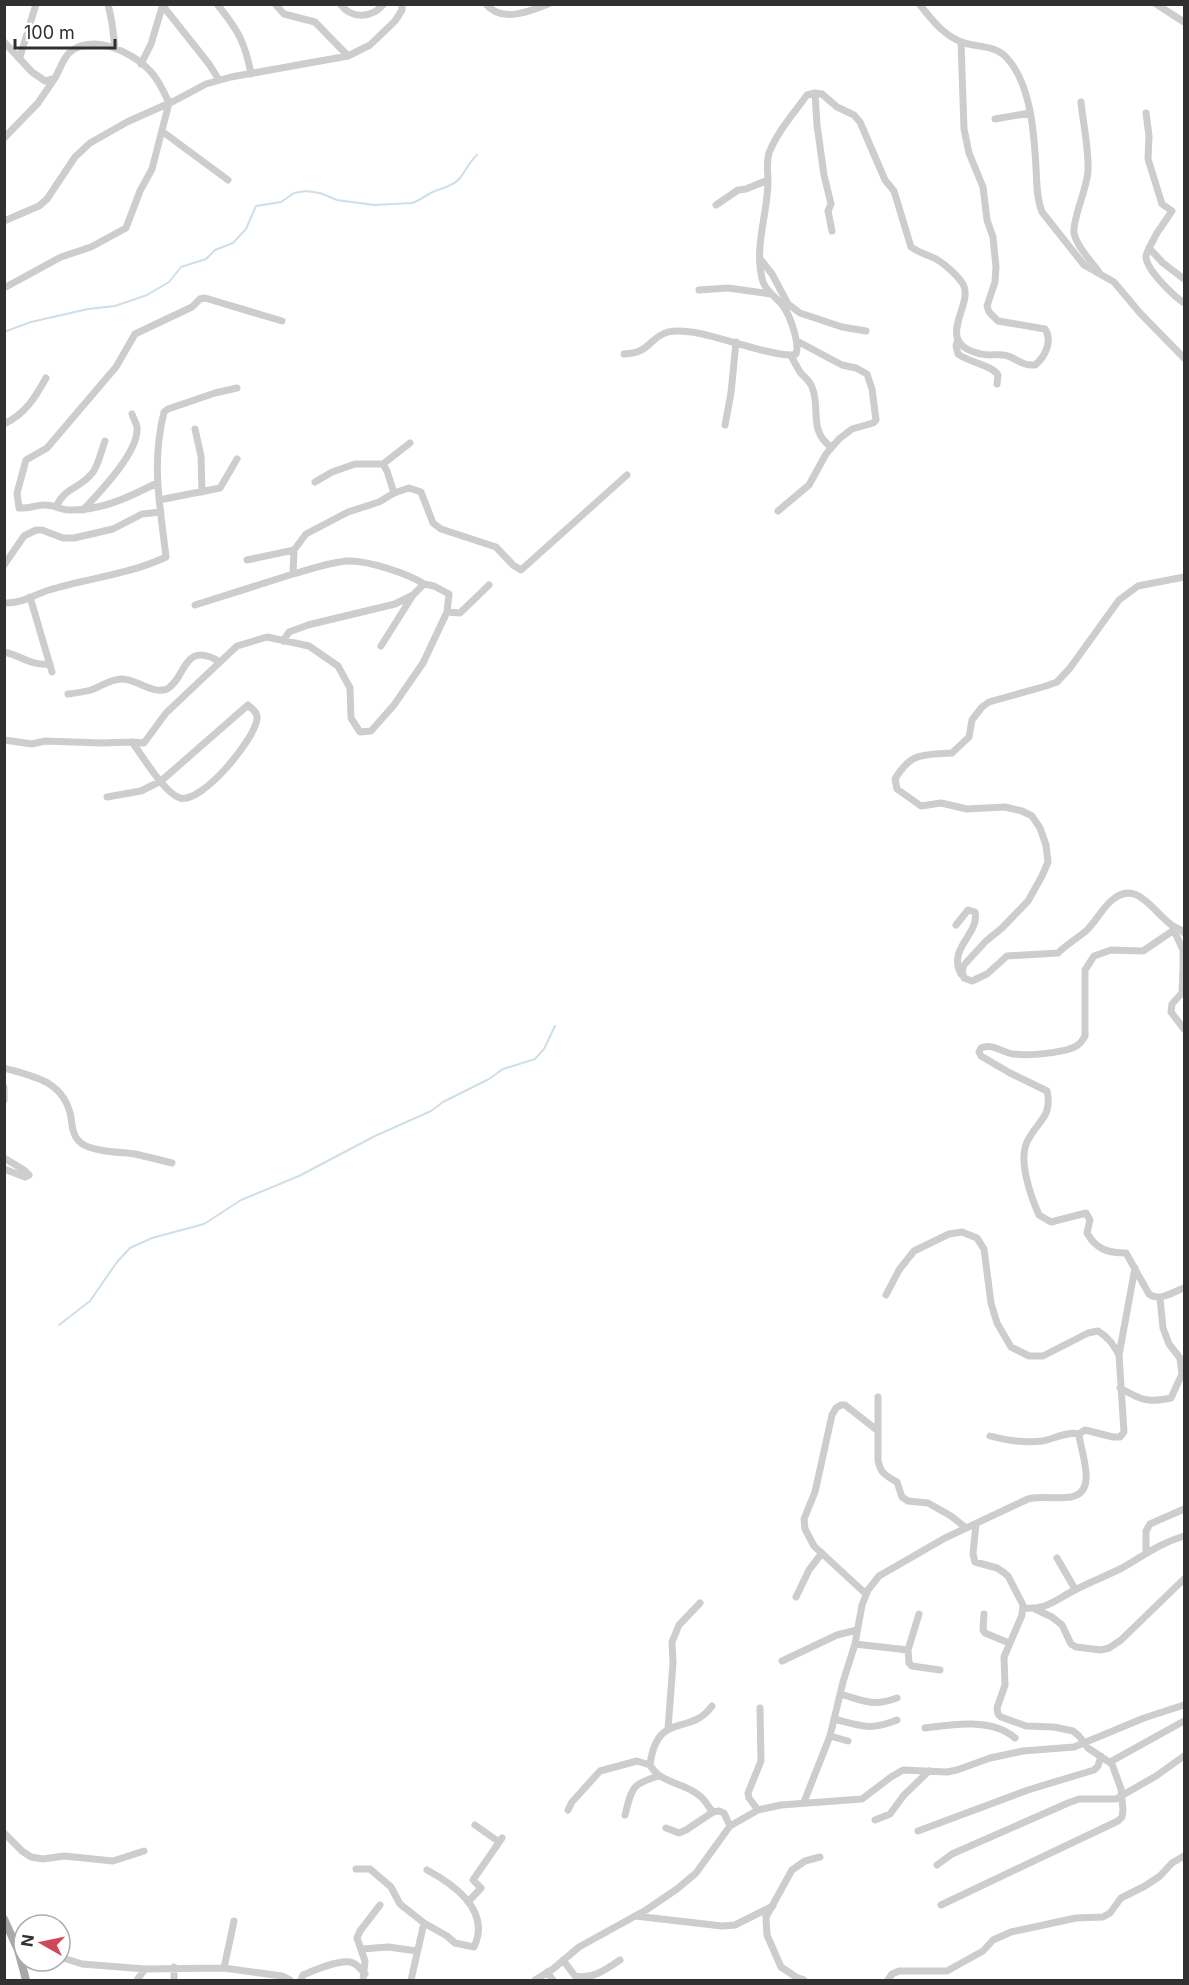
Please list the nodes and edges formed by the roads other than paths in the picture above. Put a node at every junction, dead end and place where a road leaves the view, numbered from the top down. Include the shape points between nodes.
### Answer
1 (36, 4) edge
2 (108, 4) edge
3 (217, 4) edge
4 (275, 4) edge
5 (340, 4) edge
6 (384, 4) edge
7 (402, 4) edge
8 (486, 4) edge
9 (548, 4) edge
10 (919, 4) edge
11 (1156, 4) edge
12 (163, 5) edge
13 (1185, 22) edge
14 (4, 42) edge
15 (961, 42) junction
16 (115, 48) junction
17 (348, 56) junction
18 (20, 57) junction
19 (141, 64) junction
20 (251, 74) junction
21 (55, 78) junction
22 (219, 80) junction
23 (815, 93) junction
24 (1081, 102) dead end
25 (169, 103) junction
26 (1030, 113) junction
27 (1146, 113) dead end
28 (995, 119) dead end
29 (163, 132) junction
30 (4, 138) edge
31 (228, 180) dead end
32 (768, 180) junction
33 (716, 205) dead end
34 (4, 221) edge
35 (832, 231) dead end
36 (1149, 248) junction
37 (761, 260) junction
38 (772, 274) junction
39 (1100, 274) junction
40 (762, 279) junction
41 (1185, 279) edge
42 (4, 288) edge
43 (699, 290) dead end
44 (772, 294) junction
45 (1185, 303) edge
46 (282, 321) dead end
47 (866, 331) dead end
48 (958, 339) junction
49 (797, 341) junction
50 (736, 342) junction
51 (624, 354) dead end
52 (791, 356) junction
53 (1185, 358) edge
54 (46, 378) dead end
55 (997, 384) dead end
56 (237, 388) dead end
57 (132, 414) dead end
58 (4, 424) edge
59 (725, 425) dead end
60 (195, 429) dead end
61 (105, 441) dead end
62 (411, 443) dead end
63 (831, 447) junction
64 (237, 459) dead end
65 (383, 464) junction
66 (627, 475) dead end
67 (315, 482) dead end
68 (157, 483) junction
69 (202, 492) junction
70 (394, 493) junction
71 (159, 500) junction
72 (56, 507) junction
73 (83, 510) junction
74 (778, 511) dead end
75 (160, 512) junction
76 (294, 550) junction
77 (247, 560) dead end
78 (4, 565) edge
79 (293, 574) junction
80 (1185, 577) edge
81 (424, 584) junction
82 (489, 585) dead end
83 (413, 595) junction
84 (30, 597) junction
85 (4, 603) edge
86 (195, 605) dead end
87 (447, 612) junction
88 (283, 641) junction
89 (381, 646) dead end
90 (4, 652) edge
91 (220, 662) junction
92 (50, 663) junction
93 (52, 672) dead end
94 (68, 694) dead end
95 (4, 740) edge
96 (132, 742) junction
97 (161, 781) junction
98 (107, 796) dead end
99 (956, 925) dead end
100 (1173, 928) junction
101 (1185, 933) edge
102 (964, 978) junction
103 (1183, 994) edge
104 (1185, 1029) edge
105 (4, 1068) edge
106 (4, 1087) edge
107 (4, 1100) edge
108 (4, 1158) edge
109 (172, 1163) dead end
110 (4, 1169) edge
111 (1135, 1268) junction
112 (1185, 1288) edge
113 (886, 1295) dead end
114 (1160, 1298) junction
115 (1119, 1354) junction
116 (1120, 1388) junction
117 (878, 1396) dead end
118 (878, 1431) junction
119 (1079, 1434) junction
120 (990, 1436) dead end
121 (1185, 1509) edge
122 (976, 1524) junction
123 (966, 1528) junction
124 (1185, 1536) edge
125 (1146, 1552) junction
126 (822, 1553) junction
127 (1057, 1558) dead end
128 (1185, 1579) edge
129 (1075, 1589) junction
130 (866, 1594) junction
131 (796, 1597) dead end
132 (700, 1603) dead end
133 (1023, 1608) junction
134 (1035, 1609) junction
135 (919, 1614) dead end
136 (984, 1614) dead end
137 (857, 1630) junction
138 (1009, 1643) junction
139 (855, 1644) junction
140 (908, 1650) junction
141 (782, 1661) dead end
142 (940, 1670) dead end
143 (840, 1694) junction
144 (897, 1698) dead end
145 (1185, 1705) edge
146 (712, 1706) dead end
147 (760, 1708) dead end
148 (834, 1719) junction
149 (897, 1720) dead end
150 (1185, 1721) edge
151 (926, 1728) dead end
152 (668, 1729) junction
153 (830, 1736) junction
154 (1015, 1738) dead end
155 (849, 1741) dead end
156 (1085, 1743) junction
157 (1101, 1756) junction
158 (1185, 1756) edge
159 (1110, 1762) junction
160 (650, 1765) junction
161 (929, 1771) junction
162 (659, 1776) junction
163 (1122, 1797) junction
164 (804, 1802) junction
165 (568, 1810) dead end
166 (758, 1810) junction
167 (713, 1812) junction
168 (625, 1815) dead end
169 (875, 1820) dead end
170 (475, 1826) dead end
171 (730, 1826) junction
172 (666, 1828) dead end
173 (918, 1831) dead end
174 (4, 1833) edge
175 (144, 1851) dead end
176 (1185, 1856) edge
177 (820, 1857) dead end
178 (937, 1865) dead end
179 (356, 1869) dead end
180 (427, 1870) dead end
181 (468, 1902) junction
182 (380, 1905) dead end
183 (941, 1905) dead end
184 (772, 1906) junction
185 (635, 1916) junction
186 (234, 1921) dead end
187 (5, 1923) edge
188 (424, 1923) junction
189 (12, 1937) edge
190 (362, 1949) junction
191 (417, 1951) junction
192 (563, 1960) junction
193 (620, 1960) dead end
194 (72, 1961) edge
195 (174, 1967) junction
196 (224, 1968) junction
197 (145, 1969) junction
198 (547, 1972) junction
199 (364, 1977) edge
200 (577, 1978) edge
201 (137, 1980) edge
202 (174, 1980) edge
203 (290, 1980) edge
204 (301, 1980) edge
205 (411, 1980) edge
206 (535, 1980) edge
207 (553, 1980) edge
208 (804, 1980) edge
209 (888, 1980) edge

1 - 18 street
2 - 16 street
3 - 20 street via 238,32
4 - 17 street via 292,18 315,22
5 - 6 street via 344,10 362,16 372,14
7 - 17 street via 395,21 370,45
8 - 9 street via 502,15
10 - 15 street via 939,29
11 - 13 street
12 - 19 street
12 - 22 street
14 - 18 street
15 - 26 street via 1006,57 1022,84
15 - 48 street via 964,129 983,187 996,267 987,306 998,321 1045,329 1049,341 1042,360 1029,365 1004,355 981,354
16 - 19 street
16 - 21 street via 100,44 78,48 69,54
17 - 20 street
18 - 21 street via 40,79
19 - 25 street via 158,81
20 - 22 street
21 - 30 street via 38,103
22 - 25 street
23 - 32 street via 807,95 778,136 769,153
23 - 35 street
23 - 48 street via 860,122 885,180 894,191 911,247 937,259 964,286 966,294 956,327
24 - 39 street via 1088,170 1074,233
25 - 29 street
25 - 34 street via 90,143 75,157 47,199 25,214
26 - 28 street
26 - 39 street via 1042,212 1084,265
27 - 36 street via 1148,159 1162,204 1172,211
29 - 31 street
29 - 42 street via 152,169 126,228
32 - 33 street via 738,190
32 - 37 street via 760,232
36 - 41 street
36 - 45 street via 1149,264
37 - 38 street
37 - 40 street
38 - 40 street
38 - 47 street via 788,304 800,313
39 - 53 street via 1114,282
40 - 44 street
43 - 44 street via 728,288
44 - 49 street via 784,307
46 - 72 street via 205,298 135,334 116,367 70,422 47,448 26,460 17,493 19,508 45,504
48 - 55 street via 958,354 995,370
49 - 52 street via 798,349
49 - 63 street via 867,374 872,389 876,420 852,429
50 - 51 street via 674,331 666,332 642,352
50 - 52 street
50 - 59 street
52 - 63 street via 812,384 819,434
54 - 58 street via 37,396 17,418
56 - 68 street via 164,412 156,456
57 - 73 street via 137,428 131,450
60 - 69 street
61 - 72 street via 94,471 64,493
62 - 65 street
63 - 74 street via 809,485
64 - 69 street via 220,488
65 - 67 street via 355,464
65 - 70 street
66 - 70 street via 521,570 496,547 441,529 434,523 421,492 409,488
68 - 71 street
68 - 73 street via 121,501
69 - 71 street
70 - 76 street via 306,534
71 - 75 street
72 - 73 street
75 - 78 street via 142,514 113,530 74,538 36,530 24,536
75 - 84 street via 166,557
76 - 77 street
76 - 79 street
79 - 81 street via 350,561 411,576
79 - 86 street
80 - 102 street via 1138,586 1119,600 1057,682 989,702 972,720 969,737 952,753 919,755 902,767 895,779 897,789 921,806 941,803 967,809 1005,807 1022,811 1032,816 1046,844 1048,862 1028,901 964,965
81 - 83 street
81 - 87 street via 449,594
82 - 87 street via 460,612
83 - 88 street via 395,604 289,632
83 - 89 street
84 - 85 street via 14,604
84 - 92 street
87 - 88 street via 423,663 371,731 360,732 351,718 350,688 338,666 309,646
88 - 91 street via 267,637 237,646
90 - 92 street via 38,665
91 - 94 street via 202,655 190,659 165,690 123,679
91 - 96 street via 166,713 144,743
92 - 93 street
95 - 96 street via 32,744
96 - 97 street
97 - 97 street via 178,798 205,790 252,733 258,718 256,712 248,705
97 - 98 street via 141,790
99 - 102 street via 968,910 975,912 976,922 957,957
100 - 101 street
100 - 102 street via 1140,896 1122,895 1112,899 1086,931 1058,954 1007,956 987,974 972,981
100 - 103 street via 1183,951
100 - 111 street via 1143,951 1111,950 1089,962 1085,970 1085,1036 1079,1045 1028,1055 1010,1054 992,1046 979,1052 1047,1091 1046,1114 1026,1143 1024,1159 1039,1215 1051,1222 1086,1213 1090,1220 1087,1233 1094,1244 1105,1251 1126,1253
103 - 104 street via 1172,1004 1171,1012
105 - 109 street via 43,1079 59,1091 69,1106 79,1142
106 - 107 street
108 - 110 street via 29,1175 16,1175
111 - 114 street via 1149,1294
111 - 115 street
112 - 114 street
113 - 115 street via 914,1251 949,1233 962,1232 977,1238 984,1249 991,1304 1011,1347 1029,1356 1043,1356 1098,1331
114 - 116 street via 1163,1328 1180,1358 1182,1374 1171,1398 1139,1399
115 - 116 street
116 - 119 street via 1125,1421 1120,1437 1085,1430
117 - 118 street
118 - 123 street via 879,1469 897,1482 902,1497 928,1503
118 - 126 street via 845,1405 831,1415 815,1492 804,1519 814,1546
119 - 120 street via 1020,1442
119 - 122 street via 1087,1475 1078,1494 1028,1499
121 - 125 street via 1150,1524
122 - 123 street
122 - 133 street via 975,1562 1003,1572
123 - 130 street via 879,1576
124 - 125 street
125 - 129 street
126 - 130 street
126 - 131 street
127 - 129 street
128 - 134 street via 1121,1640 1101,1650 1071,1644 1062,1625
129 - 134 street via 1048,1606
130 - 137 street
132 - 152 street via 679,1625 672,1642
133 - 134 street
133 - 138 street
135 - 140 street
136 - 138 street via 985,1633
137 - 139 street
137 - 141 street via 837,1635
138 - 156 street via 1004,1657 1005,1685 997,1708 1001,1718 1026,1726 1074,1731
139 - 140 street
139 - 143 street
140 - 142 street via 912,1666
143 - 144 street via 874,1704
143 - 148 street
145 - 156 street
146 - 152 street via 699,1719
147 - 166 street via 761,1761 748,1793
148 - 149 street via 871,1728
148 - 153 street
150 - 159 street
151 - 154 street via 980,1725
152 - 160 street via 656,1741
153 - 155 street
153 - 164 street
156 - 157 street
156 - 161 street via 1023,1751 947,1772
157 - 159 street
157 - 173 street via 1094,1770
158 - 163 street
159 - 163 street
160 - 162 street
160 - 165 street via 637,1761 600,1771
161 - 164 street via 903,1770 862,1799
161 - 169 street via 890,1814
162 - 167 street via 690,1789
162 - 168 street via 634,1787
163 - 178 street via 1068,1803 952,1854
163 - 183 street via 1122,1817 1118,1821
164 - 166 street
166 - 171 street
167 - 171 street via 724,1813
167 - 172 street via 679,1833
170 - 181 street via 501,1840 473,1880 481,1888
171 - 185 street via 696,1873
174 - 175 street via 22,1851 43,1859 64,1856 113,1861
176 - 209 street via 1145,1886 1121,1898 1103,1917 1076,1918 1011,1932 947,1971 899,1971
177 - 184 street via 804,1861 792,1870
179 - 188 street via 370,1869 391,1887 400,1904
180 - 181 street via 456,1887
181 - 188 street via 479,1923 474,1947 455,1943
182 - 190 street via 357,1938
184 - 185 street via 735,1925 722,1926
184 - 208 street via 766,1917 767,1935 781,1967
185 - 192 street
186 - 196 street
187 - 189 main road
188 - 191 street
190 - 191 street
190 - 199 street
191 - 205 street
192 - 198 street
192 - 200 street
193 - 200 street via 598,1973
194 - 197 street
195 - 196 street
195 - 197 street
195 - 202 street
196 - 203 street
197 - 201 street
198 - 206 street
198 - 207 street
199 - 204 street via 357,1965 349,1962 321,1968 303,1975

